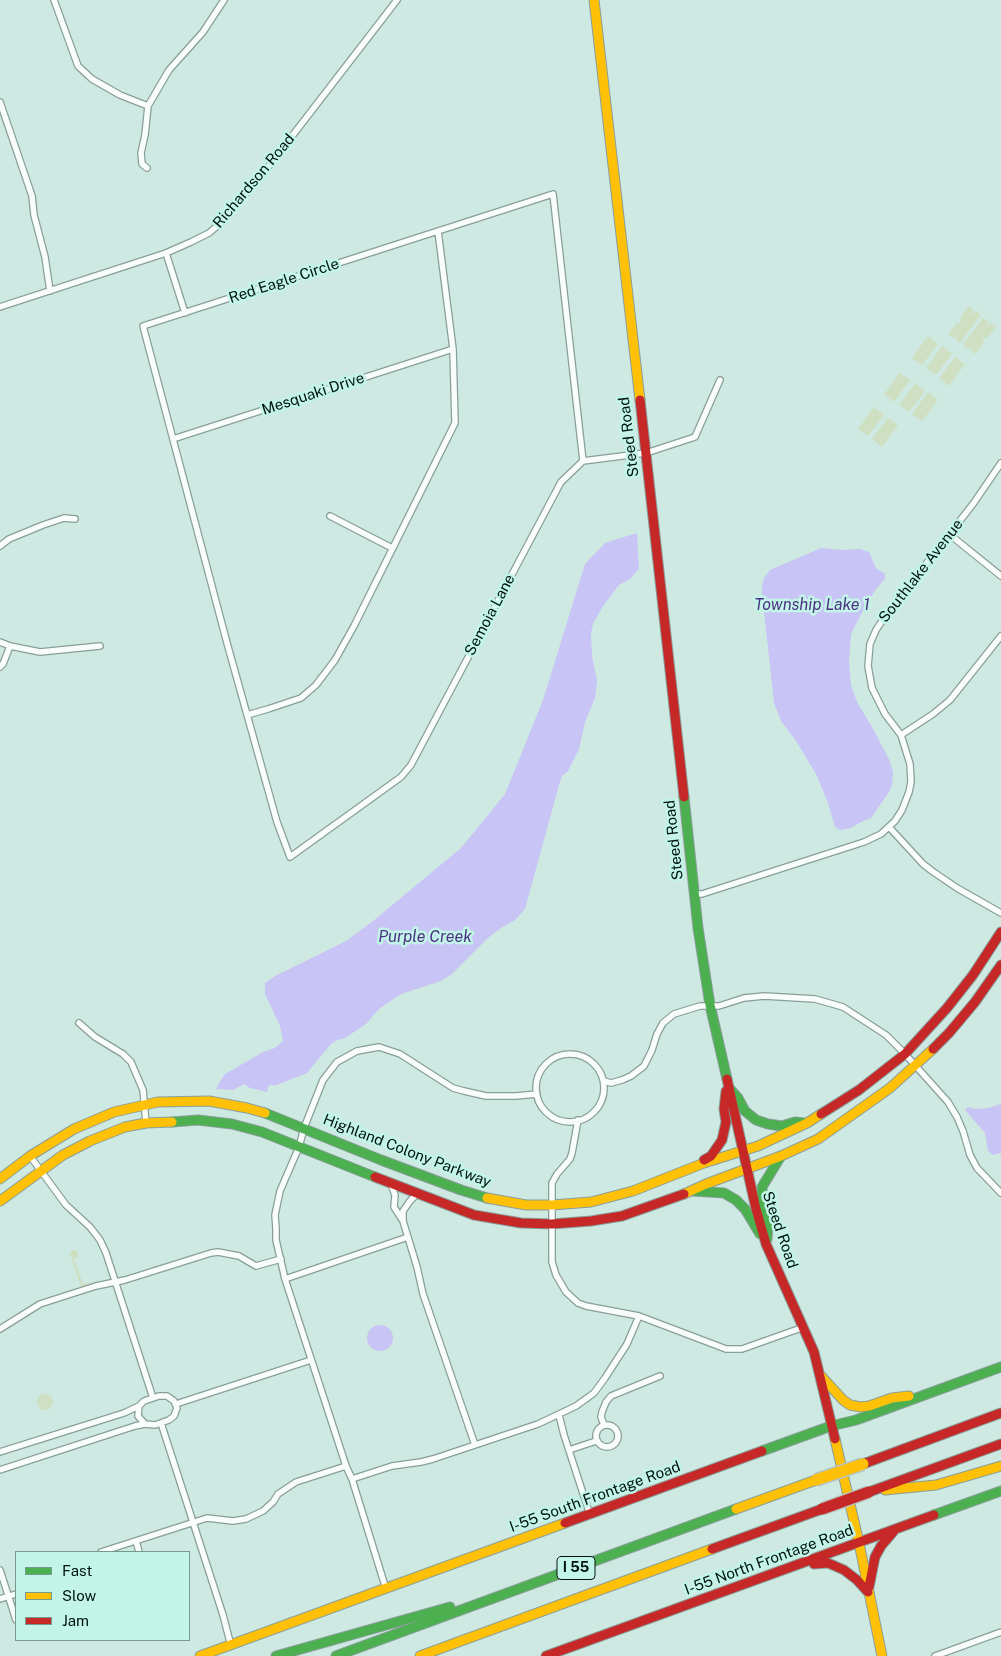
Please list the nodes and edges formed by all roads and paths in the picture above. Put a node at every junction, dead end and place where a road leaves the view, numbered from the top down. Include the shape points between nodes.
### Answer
1 (54, 0) edge
2 (224, 0) edge
3 (594, 0) edge
4 (394, 1) edge
5 (0, 102) edge
6 (148, 106) junction
7 (147, 168) dead end
8 (438, 231) junction
9 (166, 253) junction
10 (50, 291) junction
11 (0, 307) edge
12 (185, 312) junction
13 (452, 349) junction
14 (720, 380) dead end
15 (173, 439) junction
16 (646, 453) junction
17 (583, 461) junction
18 (1001, 463) edge
19 (330, 516) dead end
20 (75, 519) dead end
21 (950, 534) junction
22 (0, 546) edge
23 (392, 548) junction
24 (1001, 576) edge
25 (1001, 636) edge
26 (0, 642) edge
27 (10, 646) junction
28 (100, 646) dead end
29 (0, 667) edge
30 (247, 714) junction
31 (901, 735) junction
32 (277, 822) joint
33 (889, 827) junction
34 (695, 894) junction
35 (1001, 913) edge
36 (1001, 932) edge
37 (1001, 965) edge
38 (710, 1005) junction
39 (79, 1023) dead end
40 (905, 1054) junction
41 (916, 1065) junction
42 (604, 1081) junction
43 (727, 1086) junction
44 (537, 1094) junction
45 (144, 1105) junction
46 (578, 1120) junction
47 (146, 1123) junction
48 (807, 1123) junction
49 (304, 1128) junction
50 (299, 1147) junction
51 (742, 1151) junction
52 (30, 1156) junction
53 (781, 1156) junction
54 (687, 1170) junction
55 (746, 1170) junction
56 (42, 1171) junction
57 (0, 1179) edge
58 (391, 1184) junction
59 (693, 1191) junction
60 (1001, 1193) edge
61 (417, 1194) junction
62 (0, 1201) edge
63 (552, 1205) junction
64 (403, 1221) junction
65 (552, 1224) junction
66 (408, 1237) junction
67 (766, 1244) junction
68 (281, 1258) junction
69 (285, 1279) junction
70 (115, 1282) junction
71 (638, 1316) junction
72 (804, 1327) junction
73 (0, 1329) edge
74 (311, 1360) junction
75 (1001, 1367) edge
76 (820, 1375) junction
77 (660, 1376) dead end
78 (924, 1394) junction
79 (153, 1398) junction
80 (176, 1404) junction
81 (139, 1406) junction
82 (1001, 1413) edge
83 (559, 1415) junction
84 (161, 1423) junction
85 (145, 1424) junction
86 (604, 1425) junction
87 (831, 1426) junction
88 (596, 1441) junction
89 (1001, 1444) edge
90 (475, 1445) junction
91 (569, 1450) junction
92 (0, 1452) edge
93 (346, 1466) junction
94 (1001, 1466) edge
95 (0, 1470) edge
96 (352, 1479) junction
97 (1001, 1491) edge
98 (868, 1492) junction
99 (590, 1515) junction
100 (193, 1522) junction
101 (895, 1530) junction
102 (136, 1541) junction
103 (859, 1544) junction
104 (104, 1551) edge
105 (139, 1551) edge
106 (802, 1564) junction
107 (0, 1570) edge
108 (555, 1576) junction
109 (386, 1589) junction
110 (868, 1593) junction
111 (15, 1594) edge
112 (9, 1596) junction
113 (0, 1599) edge
114 (15, 1617) edge
115 (1001, 1632) edge
116 (478, 1636) junction
117 (231, 1646) junction
118 (564, 1652) edge
119 (200, 1656) edge
120 (276, 1656) edge
121 (336, 1656) edge
122 (420, 1656) edge
123 (430, 1656) edge
124 (546, 1656) edge
125 (882, 1656) edge
126 (935, 1656) edge

1 - 6 street via 78,66 92,79
2 - 6 street via 203,32 169,70
3 - 16 main road, Steed Road
4 - 9 street, Richardson Road via 269,166 223,221 209,233
5 - 10 street via 32,196
6 - 7 street via 141,153 142,164
8 - 12 street, Red Eagle Circle
8 - 13 street
8 - 17 street, Red Eagle Circle via 552,194
9 - 10 street, Richardson Road
9 - 12 street
10 - 11 street, Richardson Road
12 - 15 street, Red Eagle Circle via 144,326
13 - 15 street, Mesquaki Drive
13 - 23 street via 455,423
14 - 16 street via 695,437
15 - 30 street, Red Eagle Circle
16 - 17 street
16 - 34 main road, Steed Road
17 - 32 street, Semoia Lane via 560,482 411,765 401,777 290,857
18 - 21 street, Southlake Avenue
19 - 23 street
20 - 22 street via 64,518 43,525
21 - 24 street
21 - 31 street, Southlake Avenue via 886,615 876,630 868,653 872,688 885,714
23 - 30 street via 354,626 316,685 301,698
25 - 31 street via 950,700
26 - 27 street
27 - 28 street via 40,652
27 - 29 street
30 - 32 street, Red Eagle Circle
31 - 33 street, Southlake Avenue via 910,764 911,782 902,810
33 - 34 street, Southlake Avenue via 858,844
33 - 35 street via 932,872
34 - 38 main road, Steed Road
36 - 40 main road, Highland Colony Parkway via 948,1008
37 - 41 main road via 950,1033
38 - 40 street via 764,996 815,999 843,1007 886,1035
38 - 42 street via 674,1014 663,1023 644,1066 628,1078 611,1083
38 - 43 main road, Steed Road
39 - 45 street via 131,1062 143,1090
40 - 41 street
40 - 48 main road, Highland Colony Parkway via 859,1090
41 - 53 main road via 845,1121 818,1139
41 - 60 street via 948,1102 963,1131 970,1156 990,1184
42 - 44 street via 589,1060 570,1054 544,1066 538,1079
42 - 46 street via 603,1097 596,1110
43 - 48 main road via 756,1120 782,1126
43 - 51 main road, Steed Road
43 - 54 main road via 722,1140 710,1156
44 - 46 street via 551,1115 563,1121
44 - 49 street via 486,1096 453,1088 400,1054 380,1047 357,1051 337,1062 323,1080
45 - 47 street
45 - 49 main road, Highland Colony Parkway via 173,1101 218,1103 262,1112
45 - 52 main road, Highland Colony Parkway via 114,1112 74,1129
46 - 63 street via 570,1159 552,1183
47 - 50 main road via 198,1120 232,1124
47 - 56 main road via 125,1127 90,1141
48 - 51 main road, Highland Colony Parkway
49 - 50 street
49 - 63 main road, Highland Colony Parkway via 468,1193 526,1205
50 - 58 main road
50 - 68 street via 277,1203 276,1228
51 - 54 main road, Highland Colony Parkway
51 - 55 main road, Steed Road
52 - 56 street
52 - 57 main road, Highland Colony Parkway
53 - 55 main road
53 - 67 main road via 762,1188 768,1225
54 - 63 main road, Highland Colony Parkway via 633,1191 591,1202
55 - 59 main road
55 - 67 main road, Steed Road
56 - 62 main road
56 - 70 street via 66,1205 100,1240
58 - 61 main road
58 - 64 street via 395,1195 394,1208
59 - 65 main road via 622,1216
59 - 67 main road via 724,1193 736,1200
61 - 64 street via 403,1211
61 - 65 main road via 481,1216
63 - 65 street
64 - 66 street
65 - 71 street via 553,1268 566,1292 586,1306
66 - 69 street
66 - 90 street via 423,1294
67 - 72 main road, Steed Road
68 - 69 street
68 - 70 street via 256,1266 239,1256 211,1253
69 - 74 street
70 - 73 street via 40,1304
70 - 79 street
71 - 72 street via 726,1349 742,1348
71 - 83 street via 627,1344 594,1394
72 - 76 main road, Steed Road
74 - 80 street
74 - 93 street
75 - 78 main road, I-55 South Frontage Road
76 - 78 main road via 850,1405 870,1406 892,1398
76 - 87 main road, Steed Road
77 - 86 street via 611,1396 601,1416
78 - 87 main road, I-55 South Frontage Road
79 - 80 street via 167,1396
79 - 81 street
80 - 84 street via 174,1416
81 - 85 street via 138,1416
81 - 92 street
82 - 108 main road, I 55, bridge
83 - 90 street
83 - 91 street
84 - 85 street
84 - 100 street
85 - 95 street
86 - 88 street via 596,1432
86 - 88 street via 615,1428 617,1442 607,1448
87 - 99 main road, I-55 South Frontage Road
87 - 103 main road, Steed Road
88 - 91 street
89 - 98 main road, I 55
90 - 96 street
91 - 99 street
93 - 96 street
93 - 100 street via 296,1482 278,1494 263,1511 246,1519 207,1518
94 - 98 main road via 936,1485
96 - 109 street
97 - 101 main road, I-55 North Frontage Road
98 - 116 main road, I 55, bridge
99 - 109 main road, I-55 South Frontage Road
100 - 102 street
100 - 117 street
101 - 103 main road, I-55 North Frontage Road
101 - 110 main road via 875,1557
102 - 104 street
102 - 105 street
103 - 106 main road, I-55 North Frontage Road
103 - 110 main road, Steed Road
106 - 110 main road via 828,1563 844,1570
106 - 118 main road, I-55 North Frontage Road via 642,1620
107 - 112 street
108 - 120 main road
108 - 121 main road, I 55
109 - 117 main road, I-55 South Frontage Road
110 - 125 main road, Steed Road
111 - 112 street
112 - 113 street
112 - 114 street
115 - 126 street
116 - 122 main road, I 55
116 - 123 main road
117 - 119 main road, I-55 South Frontage Road
118 - 124 main road, I-55 North Frontage Road

